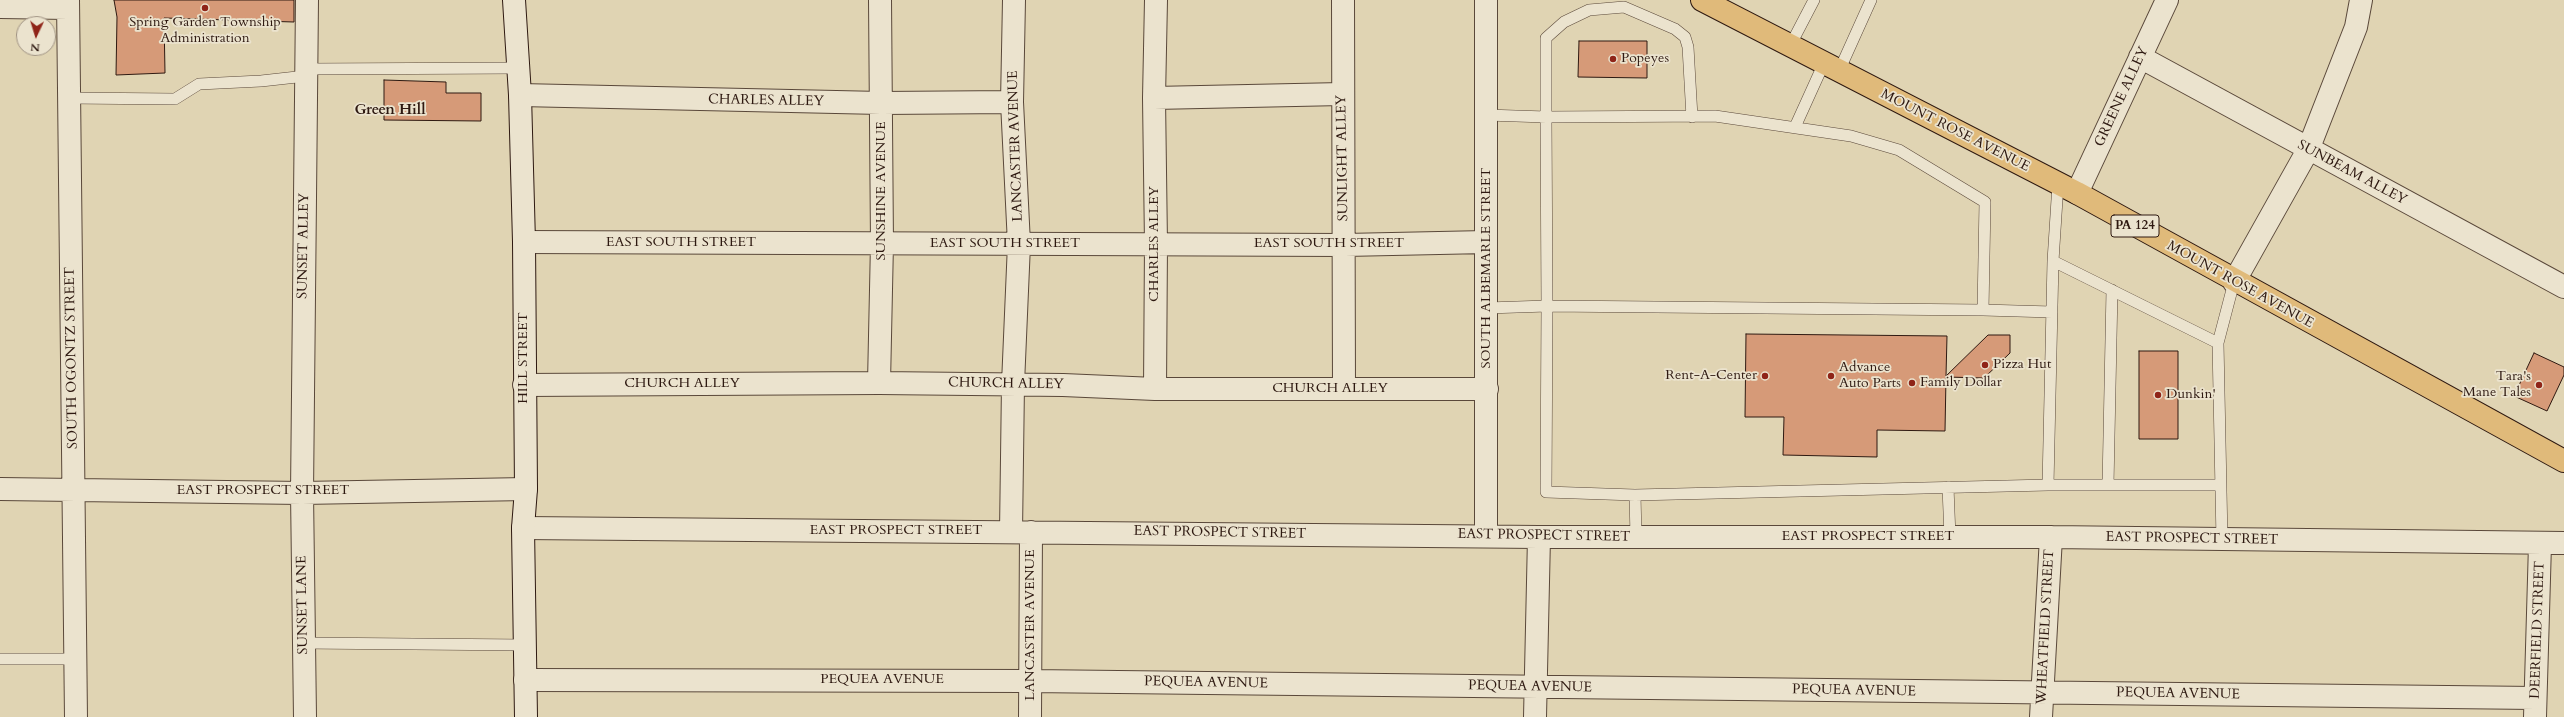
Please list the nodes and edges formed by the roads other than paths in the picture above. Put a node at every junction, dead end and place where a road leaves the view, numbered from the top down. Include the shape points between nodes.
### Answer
1 (307, 0) edge
2 (514, 0) edge
3 (880, 0) edge
4 (1014, 0) edge
5 (1156, 0) edge
6 (1343, 0) edge
7 (1486, 0) edge
8 (1702, 0) edge
9 (1814, 0) edge
10 (1871, 0) edge
11 (2167, 0) edge
12 (2361, 0) edge
13 (68, 4) edge
14 (0, 7) edge
15 (1790, 46) junction
16 (2140, 57) junction
17 (1831, 67) junction
18 (518, 68) junction
19 (306, 73) junction
20 (1342, 94) junction
21 (520, 95) junction
22 (69, 98) junction
23 (1154, 98) junction
24 (1012, 102) junction
25 (881, 103) junction
26 (1486, 115) junction
27 (1546, 117) junction
28 (1692, 117) junction
29 (1795, 127) junction
30 (2308, 150) junction
31 (2067, 188) junction
32 (524, 242) junction
33 (1486, 242) junction
34 (882, 243) junction
35 (1019, 244) junction
36 (1156, 244) junction
37 (1344, 245) junction
38 (2054, 261) junction
39 (2234, 282) junction
40 (2564, 287) edge
41 (2112, 290) junction
42 (1547, 306) junction
43 (1487, 308) junction
44 (1983, 310) junction
45 (2052, 312) junction
46 (2218, 343) junction
47 (879, 383) junction
48 (1013, 384) junction
49 (524, 385) junction
50 (1344, 388) junction
51 (1155, 389) junction
52 (1487, 389) junction
53 (2564, 461) edge
54 (2048, 484) junction
55 (2108, 485) junction
56 (2220, 485) junction
57 (1948, 487) junction
58 (74, 488) junction
59 (0, 489) edge
60 (526, 489) junction
61 (302, 493) junction
62 (1635, 495) junction
63 (523, 528) junction
64 (1021, 532) junction
65 (1486, 535) junction
66 (1539, 537) junction
67 (1636, 537) junction
68 (1950, 537) junction
69 (2051, 537) junction
70 (2222, 540) junction
71 (2564, 543) edge
72 (2540, 544) junction
73 (304, 643) junction
74 (525, 645) junction
75 (0, 659) edge
76 (75, 659) junction
77 (525, 680) junction
78 (1030, 680) junction
79 (1534, 687) junction
80 (2042, 693) junction
81 (2535, 708) edge
82 (76, 717) edge
83 (305, 717) edge
84 (526, 717) edge
85 (1030, 717) edge
86 (1535, 717) edge
87 (2041, 717) edge

1 - 19 street, SUNSET ALLEY
2 - 18 street, HILL STREET
3 - 25 street, SUNSHINE AVENUE
4 - 24 street, LANCASTER AVENUE
5 - 23 street, CHARLES ALLEY
6 - 20 street, SUNLIGHT ALLEY
7 - 26 street, SOUTH ALBEMARLE STREET
8 - 15 main road, MOUNT ROSE AVENUE / PA 124
9 - 15 lane
10 - 17 lane
11 - 16 street, GREENE ALLEY
12 - 30 street via 2356,28
13 - 14 street
13 - 22 street, SOUTH OGONTZ STREET
15 - 17 main road, MOUNT ROSE AVENUE / PA 124
16 - 30 street, SUNBEAM ALLEY
16 - 31 street, GREENE ALLEY
17 - 29 lane
17 - 31 main road, MOUNT ROSE AVENUE / PA 124
18 - 19 lane
18 - 21 street, HILL STREET
19 - 22 lane via 262,81 199,84 174,99
19 - 61 street, SUNSET ALLEY
20 - 23 street
20 - 37 street, SUNLIGHT ALLEY
21 - 25 street, CHARLES ALLEY
21 - 32 street, HILL STREET
22 - 58 street, SOUTH OGONTZ STREET
23 - 36 street, CHARLES ALLEY
24 - 25 street, CHARLES ALLEY
24 - 35 street, LANCASTER AVENUE
25 - 34 street, SUNSHINE AVENUE
26 - 27 lane
26 - 33 street, SOUTH ALBEMARLE STREET
27 - 28 lane
27 - 28 lane via 1546,38 1564,22 1589,10 1624,7 1675,29 1686,37
27 - 42 lane
28 - 29 lane via 1715,116
29 - 44 lane via 1851,136 1899,150 1985,202
30 - 39 street
30 - 40 street, SUNBEAM ALLEY
31 - 38 lane
31 - 39 main road, MOUNT ROSE AVENUE / PA 124
32 - 34 street, EAST SOUTH STREET
32 - 49 street, HILL STREET
33 - 37 street, EAST SOUTH STREET
33 - 43 street, SOUTH ALBEMARLE STREET
34 - 35 street, EAST SOUTH STREET
34 - 47 street, SUNSHINE AVENUE
35 - 36 street, EAST SOUTH STREET
35 - 48 street, LANCASTER AVENUE
36 - 37 street, EAST SOUTH STREET
36 - 51 street, CHARLES ALLEY
37 - 50 street, SUNLIGHT ALLEY
38 - 41 lane
38 - 45 lane
39 - 46 lane
39 - 53 main road, MOUNT ROSE AVENUE / PA 124
41 - 46 lane
41 - 55 lane
42 - 43 lane
42 - 44 lane
42 - 62 lane via 1546,492
43 - 52 street, SOUTH ALBEMARLE STREET
44 - 45 lane
45 - 54 lane
46 - 56 lane
47 - 48 street, CHURCH ALLEY
47 - 49 street, CHURCH ALLEY
48 - 51 street, CHURCH ALLEY
48 - 64 street, LANCASTER AVENUE
49 - 60 street, HILL STREET
50 - 51 street, CHURCH ALLEY
50 - 52 street, CHURCH ALLEY
52 - 65 street, SOUTH ALBEMARLE STREET
54 - 55 lane
54 - 57 lane
55 - 56 lane
56 - 70 lane
57 - 62 lane
57 - 68 lane
58 - 59 street, EAST PROSPECT STREET
58 - 61 street, EAST PROSPECT STREET
58 - 76 street, SOUTH OGONTZ STREET
60 - 61 street, EAST PROSPECT STREET
60 - 63 street, HILL STREET
61 - 73 street, SUNSET LANE
62 - 67 lane
63 - 64 street, EAST PROSPECT STREET
63 - 74 street, HILL STREET
64 - 65 street, EAST PROSPECT STREET
64 - 78 street, LANCASTER AVENUE
65 - 66 street, EAST PROSPECT STREET
66 - 67 street, EAST PROSPECT STREET
66 - 79 street
67 - 68 street, EAST PROSPECT STREET
68 - 69 street, EAST PROSPECT STREET
69 - 70 street, EAST PROSPECT STREET
69 - 80 street, WHEATFIELD STREET
70 - 72 street, EAST PROSPECT STREET
71 - 72 street, EAST PROSPECT STREET
72 - 81 street, DEERFIELD STREET
73 - 74 lane
73 - 83 street, SUNSET LANE
74 - 77 street, HILL STREET
75 - 76 lane
76 - 82 street, SOUTH OGONTZ STREET
77 - 78 street, PEQUEA AVENUE
77 - 84 street, HILL STREET
78 - 79 street, PEQUEA AVENUE
78 - 85 street, LANCASTER AVENUE
79 - 80 street, PEQUEA AVENUE
79 - 86 street
80 - 81 street, PEQUEA AVENUE
80 - 87 street, WHEATFIELD STREET

